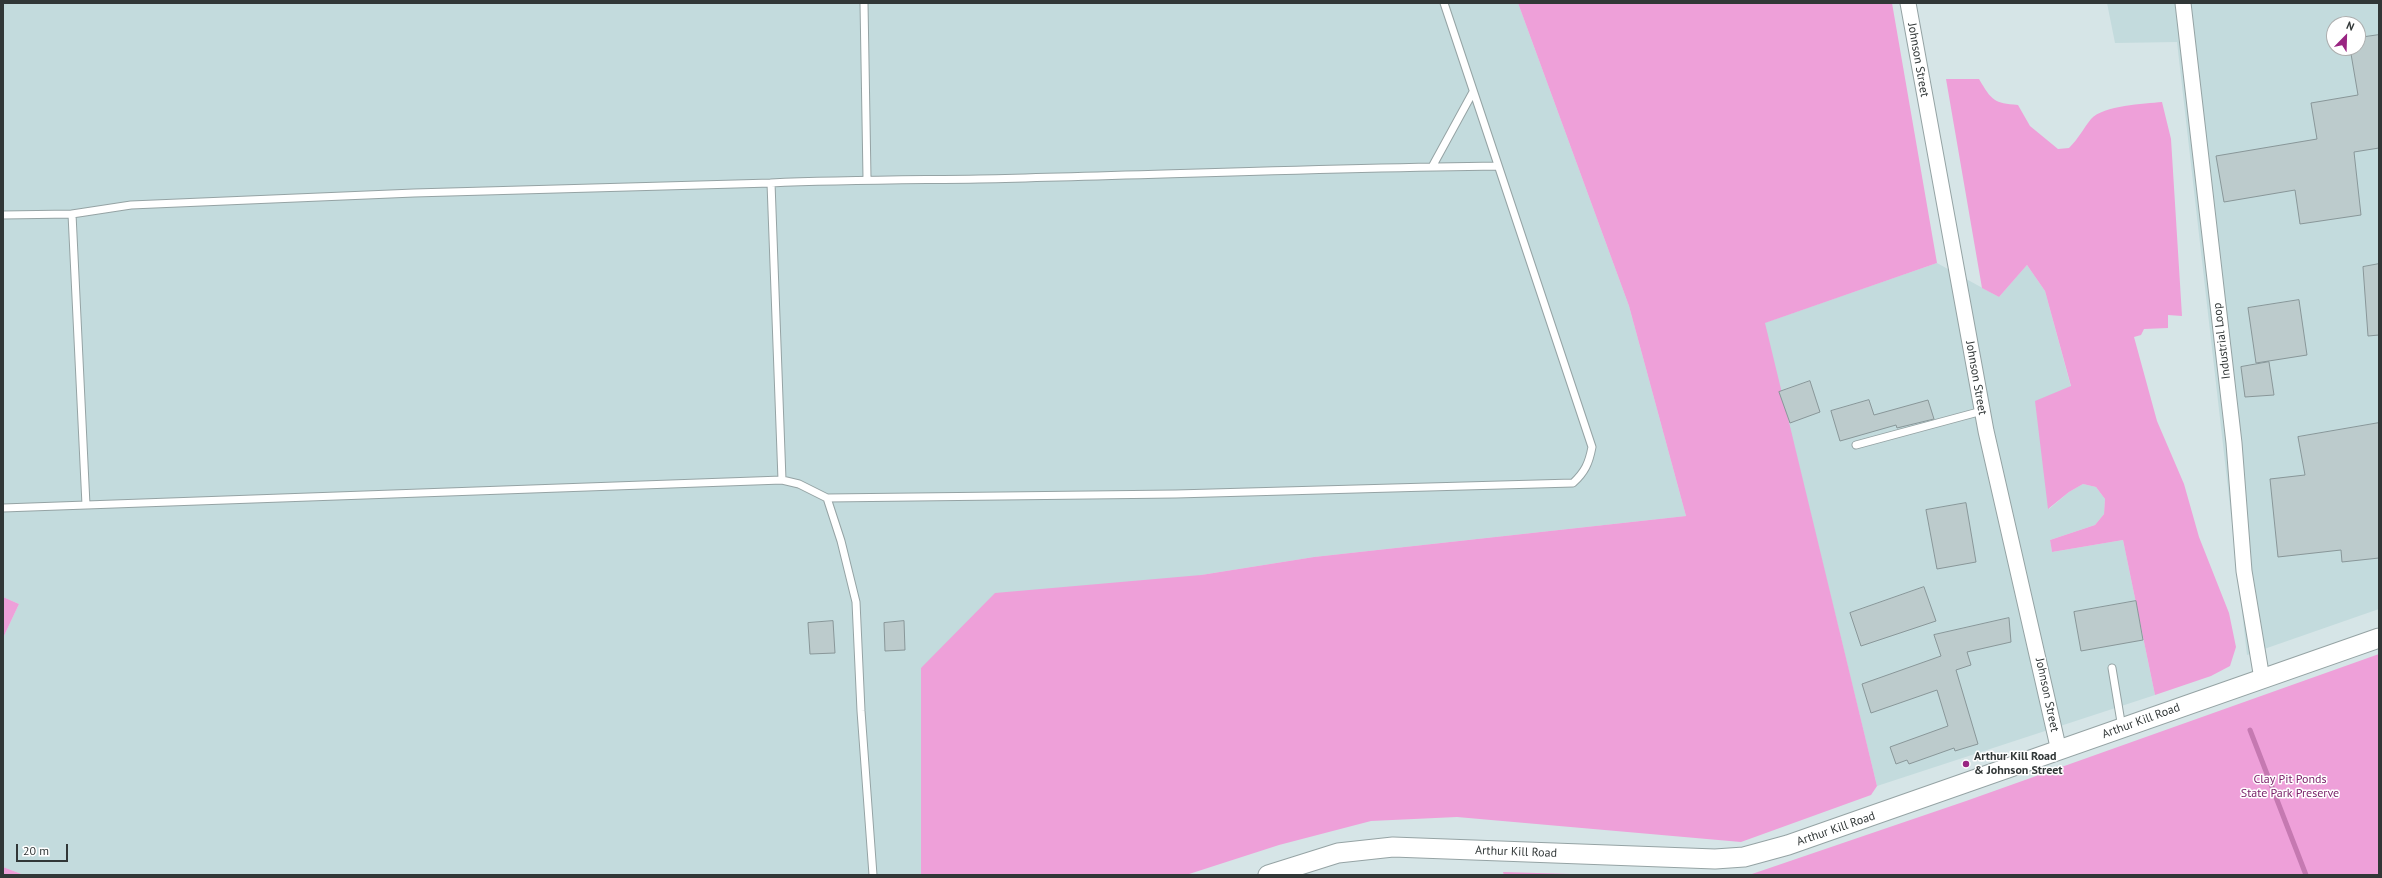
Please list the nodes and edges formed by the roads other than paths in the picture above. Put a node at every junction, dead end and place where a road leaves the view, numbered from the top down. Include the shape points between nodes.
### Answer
1 (864, 3) edge
2 (1444, 3) edge
3 (1908, 3) edge
4 (2183, 3) edge
5 (1473, 92) junction
6 (1497, 166) junction
7 (1432, 167) junction
8 (867, 178) junction
9 (771, 183) junction
10 (72, 214) junction
11 (3, 215) edge
12 (1982, 411) junction
13 (1856, 444) dead end
14 (782, 480) junction
15 (827, 498) junction
16 (86, 505) junction
17 (3, 508) edge
18 (2379, 638) edge
19 (2112, 668) dead end
20 (2262, 679) junction
21 (2122, 728) junction
22 (2059, 751) junction
23 (873, 875) edge
24 (1268, 875) edge

1 - 8 lane
2 - 5 lane
3 - 12 street, Johnson Street
4 - 20 street, Industrial Loop via 2234,443 2244,571
5 - 6 lane
5 - 7 lane
6 - 7 lane
6 - 15 lane via 1592,447 1589,463 1582,475 1573,483 1176,494
7 - 8 lane via 978,179
8 - 9 lane
9 - 10 lane via 414,193 131,205
9 - 14 lane
10 - 11 lane
10 - 16 lane
12 - 13 lane
12 - 22 street, Johnson Street
14 - 15 lane via 799,484
14 - 16 lane
15 - 23 lane via 856,602
16 - 17 lane
18 - 20 street, Arthur Kill Road
19 - 21 lane
20 - 21 street, Arthur Kill Road
21 - 22 street, Arthur Kill Road
22 - 24 street, Arthur Kill Road via 1788,845 1744,856 1707,859 1393,847 1338,853

